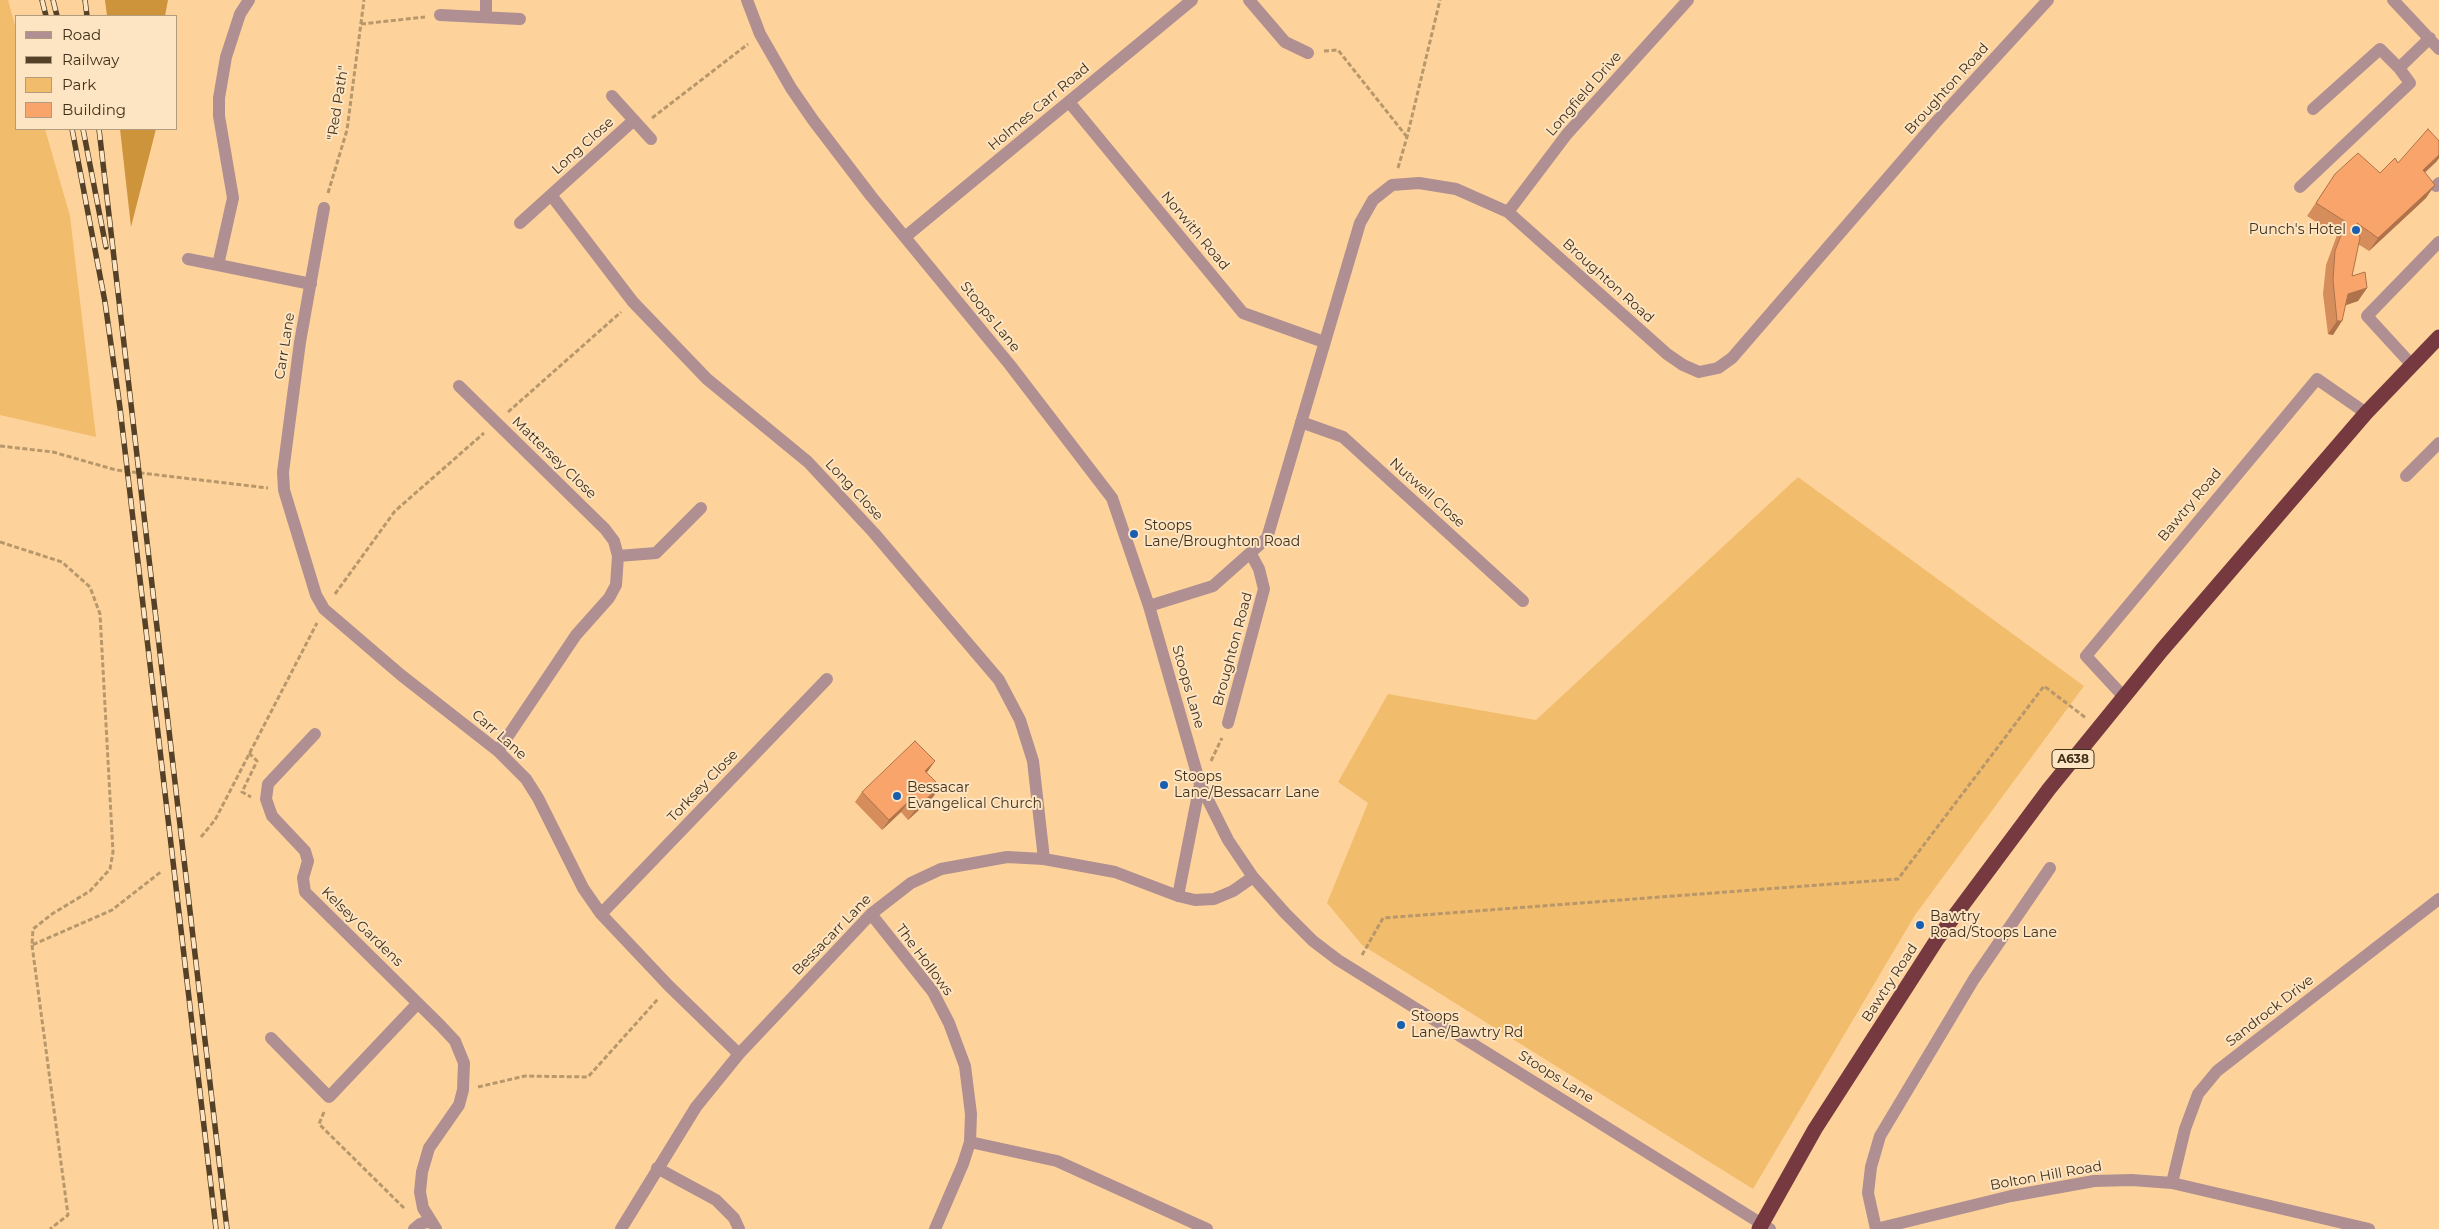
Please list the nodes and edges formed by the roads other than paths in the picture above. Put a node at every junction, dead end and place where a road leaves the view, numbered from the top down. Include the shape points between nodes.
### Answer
1 (249, 0) edge
2 (486, 0) edge
3 (747, 0) edge
4 (1192, 0) edge
5 (1249, 0) edge
6 (1688, 0) edge
7 (2048, 0) edge
8 (2393, 0) edge
9 (440, 15) road end
10 (486, 17) junction
11 (520, 19) dead end
12 (2430, 38) junction
13 (2439, 49) edge
14 (1308, 53) road end
15 (2399, 68) junction
16 (612, 96) dead end
17 (1069, 102) junction
18 (2313, 108) dead end
19 (637, 124) junction
20 (651, 139) dead end
21 (2300, 187) dead end
22 (552, 195) junction
23 (324, 208) road end
24 (1508, 212) junction
25 (520, 223) dead end
26 (905, 237) junction
27 (2439, 242) edge
28 (188, 259) dead end
29 (218, 265) junction
30 (311, 284) junction
31 (2439, 337) edge
32 (1324, 342) junction
33 (2412, 364) junction
34 (459, 386) dead end
35 (2366, 413) junction
36 (1301, 422) junction
37 (2439, 442) edge
38 (2406, 476) dead end
39 (701, 508) dead end
40 (1251, 554) junction
41 (618, 556) junction
42 (1523, 602) dead end
43 (1149, 606) junction
44 (826, 679) dead end
45 (2123, 696) junction
46 (1228, 724) road end
47 (315, 734) dead end
48 (498, 751) junction
49 (1200, 784) junction
50 (1044, 859) junction
51 (2050, 868) dead end
52 (1252, 877) junction
53 (1178, 896) junction
54 (2439, 899) edge
55 (601, 914) junction
56 (871, 914) junction
57 (418, 1003) junction
58 (271, 1038) dead end
59 (739, 1054) junction
60 (970, 1142) junction
61 (657, 1168) junction
62 (2172, 1183) junction
63 (425, 1226) edge
64 (1764, 1227) edge
65 (621, 1229) edge
66 (740, 1229) edge
67 (935, 1229) edge
68 (1207, 1229) edge
69 (1876, 1229) edge
70 (2369, 1229) edge

1 - 29 street via 240,14 226,57 219,98 233,198
2 - 10 street
3 - 26 street, Stoops Lane via 760,34 796,96
4 - 17 street, Holmes Carr Road
5 - 14 street via 1285,42
6 - 24 street, Longfield Drive via 1567,134
7 - 24 street, Broughton Road via 1936,122 1732,358 1718,368 1699,372 1667,354
8 - 12 street
9 - 10 street
10 - 11 street
12 - 13 street
12 - 15 street
15 - 18 street via 2380,49
15 - 21 street via 2410,84
16 - 19 street, Long Close
17 - 26 street, Holmes Carr Road
17 - 32 street, Norwith Road via 1243,312
19 - 20 street, Long Close
19 - 22 street, Long Close
22 - 25 street, Long Close
22 - 50 street, Long Close via 633,302 707,379 808,462 874,533 999,680 1020,720 1033,761
23 - 30 street, Carr Lane
24 - 32 street, Broughton Road via 1456,189 1418,183 1392,185 1373,200 1360,222
26 - 43 street, Stoops Lane via 1010,365 1112,498
27 - 33 street via 2367,316
28 - 29 street
29 - 30 street
30 - 48 street, Carr Lane via 282,472 284,490 316,595 324,609
31 - 33 highway, Bawtry Road / A638
32 - 36 street
33 - 35 highway, Bawtry Road / A638
34 - 41 street, Mattersey Close via 605,529 614,541
35 - 45 highway, Bawtry Road / A638
35 - 45 street, Bawtry Road via 2317,379 2086,656
36 - 40 street via 1267,538
36 - 42 street, Nutwell Close via 1344,437
37 - 38 street
39 - 41 street via 656,553
40 - 43 street via 1213,586
40 - 46 street, Broughton Road via 1264,589
41 - 48 street, Mattersey Close via 616,585 609,598 576,634
43 - 49 street, Stoops Lane
44 - 55 street, Torksey Close
45 - 64 highway, Bawtry Road / A638 via 1938,938 1815,1129
47 - 57 street, Kelsey Gardens via 268,784 266,799 272,816 305,852 308,861 305,892
48 - 55 street, Carr Lane via 526,779 583,888
49 - 52 street, Stoops Lane via 1228,840
49 - 53 street
50 - 53 street, Bessacarr Lane via 1115,872
50 - 56 street, Bessacarr Lane via 1007,857 941,869 911,883
51 - 69 street via 1974,979 1880,1136 1870,1167 1868,1193
52 - 53 street, Bessacarr Lane via 1233,891 1214,899 1195,900
52 - 64 street, Stoops Lane via 1313,941 1353,969
54 - 62 street, Sandrock Drive via 2217,1071 2198,1094 2185,1129
55 - 59 street, Carr Lane
56 - 59 street, Bessacarr Lane
56 - 60 street, The Hollows via 933,992 949,1022 965,1066 971,1114
57 - 58 street via 329,1098
57 - 63 street, Kelsey Gardens via 455,1041 464,1063 459,1106 429,1148 422,1172 420,1192
59 - 61 street, Bessacarr Lane via 696,1107
60 - 67 street, The Hollows via 964,1164
60 - 68 street via 1057,1161
61 - 65 street, Bessacarr Lane
61 - 66 street via 716,1200
62 - 69 street, Bolton Hill Road via 2094,1181 2011,1196
62 - 70 street, Bolton Hill Road

